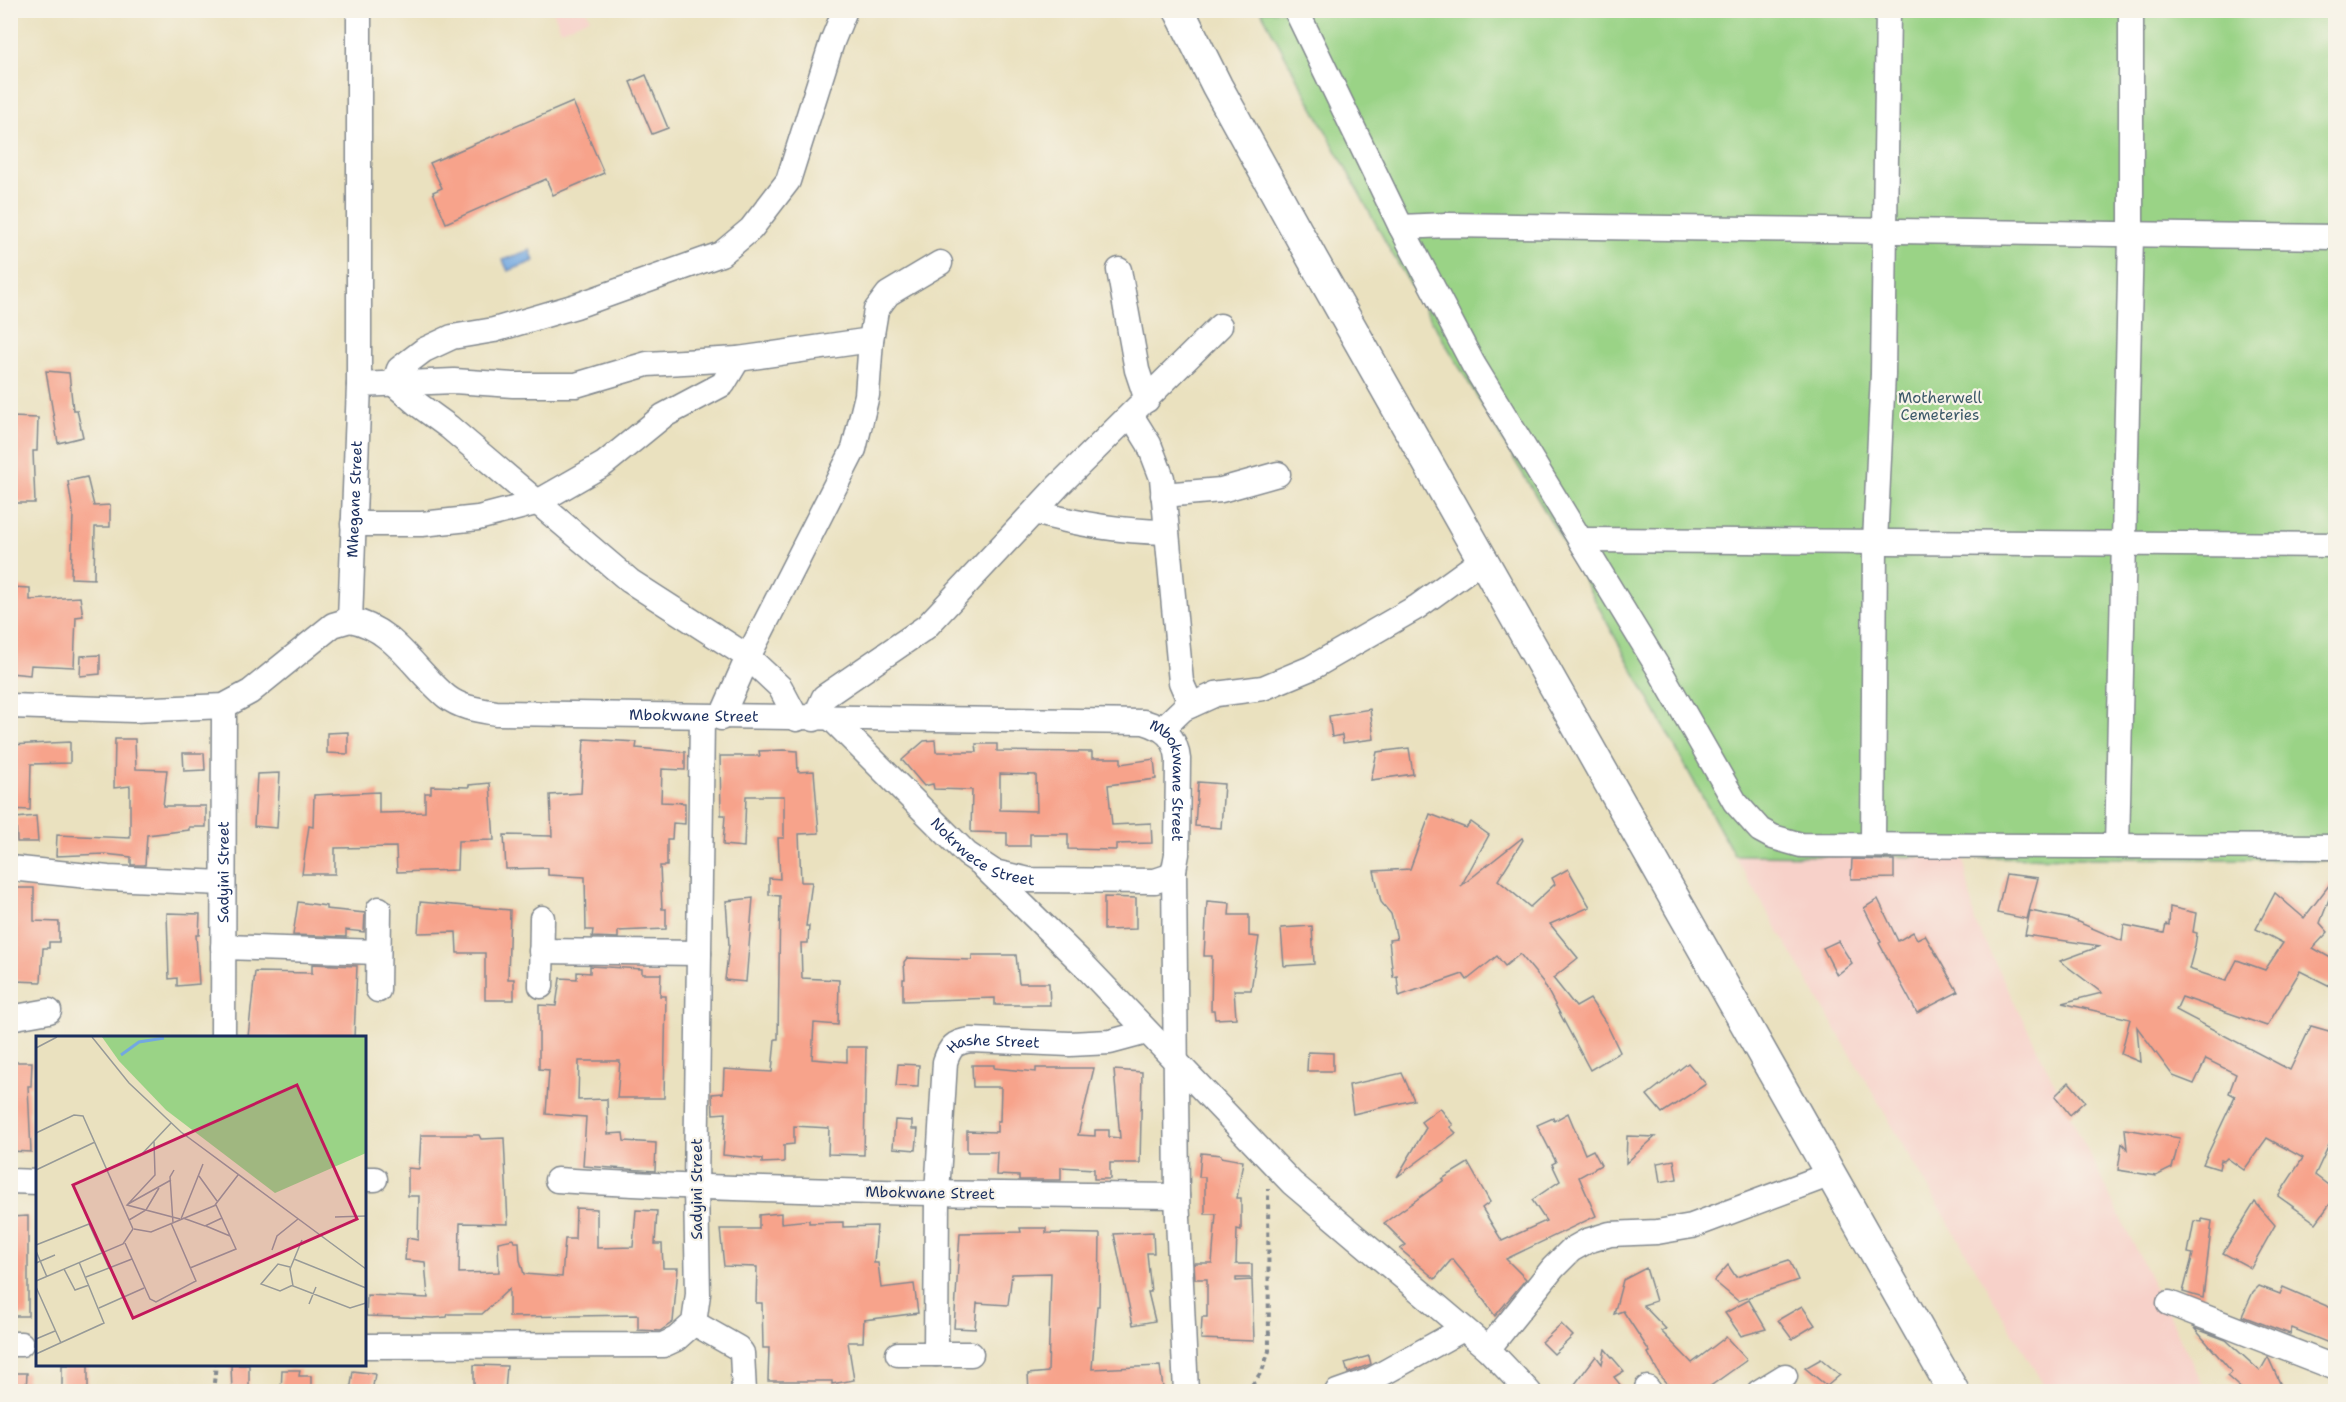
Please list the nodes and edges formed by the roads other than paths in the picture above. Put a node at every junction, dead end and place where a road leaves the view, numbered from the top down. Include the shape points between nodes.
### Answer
1 (359, 10) edge
2 (845, 10) edge
3 (1179, 10) edge
4 (1296, 10) edge
5 (1888, 10) edge
6 (2131, 10) edge
7 (1401, 227) junction
8 (1886, 232) junction
9 (2131, 236) junction
10 (2336, 237) edge
11 (940, 264) dead end
12 (1119, 270) dead end
13 (1220, 326) dead end
14 (871, 340) junction
15 (738, 359) junction
16 (394, 384) junction
17 (359, 385) junction
18 (1139, 407) junction
19 (1278, 474) dead end
20 (1163, 495) junction
21 (536, 503) junction
22 (1035, 512) junction
23 (353, 524) junction
24 (1166, 532) junction
25 (1582, 540) junction
26 (1875, 542) junction
27 (2123, 544) junction
28 (2336, 545) edge
29 (1482, 560) junction
30 (350, 620) junction
31 (748, 657) junction
32 (1191, 705) junction
33 (10, 706) edge
34 (224, 706) junction
35 (712, 718) junction
36 (814, 719) junction
37 (1162, 729) junction
38 (1873, 844) junction
39 (2117, 846) junction
40 (2336, 847) edge
41 (984, 867) junction
42 (10, 868) edge
43 (1174, 870) junction
44 (224, 883) junction
45 (379, 909) dead end
46 (542, 918) dead end
47 (223, 947) junction
48 (541, 951) junction
49 (378, 952) junction
50 (699, 953) junction
51 (541, 986) dead end
52 (378, 990) dead end
53 (49, 1011) dead end
54 (10, 1018) edge
55 (1147, 1032) junction
56 (223, 1036) edge
57 (1178, 1064) junction
58 (1831, 1174) junction
59 (557, 1180) dead end
60 (10, 1181) edge
61 (36, 1182) edge
62 (696, 1188) junction
63 (937, 1194) junction
64 (1177, 1196) junction
65 (2169, 1303) dead end
66 (694, 1323) junction
67 (1463, 1329) junction
68 (366, 1346) edge
69 (1488, 1349) junction
70 (898, 1354) dead end
71 (936, 1354) junction
72 (971, 1354) dead end
73 (2336, 1368) edge
74 (1785, 1376) dead end
75 (744, 1392) edge
76 (1186, 1392) edge
77 (1337, 1392) edge
78 (1529, 1392) edge
79 (1759, 1392) edge
80 (1954, 1392) edge

1 - 17 street, Mhegane Street
2 - 16 street via 788,181 752,229 722,254 576,306 494,330 452,337 424,350 399,369
3 - 29 main road via 1240,127
4 - 7 street
5 - 8 street
6 - 9 street
7 - 8 street
7 - 25 street via 1473,364
8 - 9 street
8 - 26 street
9 - 10 street
9 - 27 street
11 - 14 street via 888,294 876,310
12 - 18 street via 1137,370
13 - 18 street
14 - 15 street
14 - 31 street via 867,395 854,449
15 - 16 street via 646,364 576,385 454,381
15 - 21 street via 723,384 663,416 604,465
16 - 17 street
16 - 21 street, Nokrwece Street
17 - 23 street, Mhegane Street
18 - 20 street via 1162,478
18 - 22 street
19 - 20 street via 1221,490
20 - 24 street
21 - 23 street via 478,518 422,524
21 - 31 street, Nokrwece Street via 630,581
22 - 24 street via 1122,531
22 - 36 street via 926,627 824,697
23 - 30 street, Mhegane Street
24 - 32 street via 1181,682
25 - 26 street
25 - 38 street via 1748,818 1773,837 1801,844
26 - 27 street
26 - 38 street
27 - 28 street
27 - 39 street
29 - 32 street via 1417,607 1311,668 1263,688 1216,694
29 - 58 main road
30 - 34 street via 333,625 250,692
30 - 35 street, Mbokwane Street via 384,635 448,697 477,710 517,716
31 - 35 street
31 - 36 street, Nokrwece Street
32 - 37 street
33 - 34 street via 133,710
34 - 44 street, Sadyini Street
35 - 36 street, Mbokwane Street
35 - 50 street, Sadyini Street
36 - 37 street, Mbokwane Street via 1144,722
36 - 41 street, Nokrwece Street
37 - 43 street, Mbokwane Street via 1175,745 1178,759
38 - 39 street
39 - 40 street
41 - 43 street, Nokrwece Street via 1004,876 1029,880 1155,881 1170,876
41 - 55 street
42 - 44 street via 108,878
43 - 57 street, Mbokwane Street
44 - 47 street, Sadyini Street
45 - 49 street
46 - 48 street
47 - 49 street
47 - 56 street, Sadyini Street
48 - 50 street
48 - 51 street
49 - 52 street
50 - 62 street, Sadyini Street
53 - 54 street
55 - 57 street
55 - 63 street, Hashe Street via 1110,1042 959,1041 950,1048 945,1062
57 - 64 street, Mbokwane Street
57 - 67 street via 1317,1205
58 - 69 street via 1692,1226 1657,1232 1610,1233 1587,1241 1553,1268
58 - 80 main road
59 - 62 street, Mbokwane Street
60 - 61 street
62 - 63 street, Mbokwane Street
62 - 66 street, Sadyini Street via 698,1294
63 - 64 street, Mbokwane Street
63 - 71 street
64 - 76 street
65 - 73 street
66 - 68 street via 663,1345
66 - 75 street via 742,1353
67 - 69 street
67 - 77 street via 1371,1380
69 - 78 street
70 - 71 street
71 - 72 street
74 - 79 street

